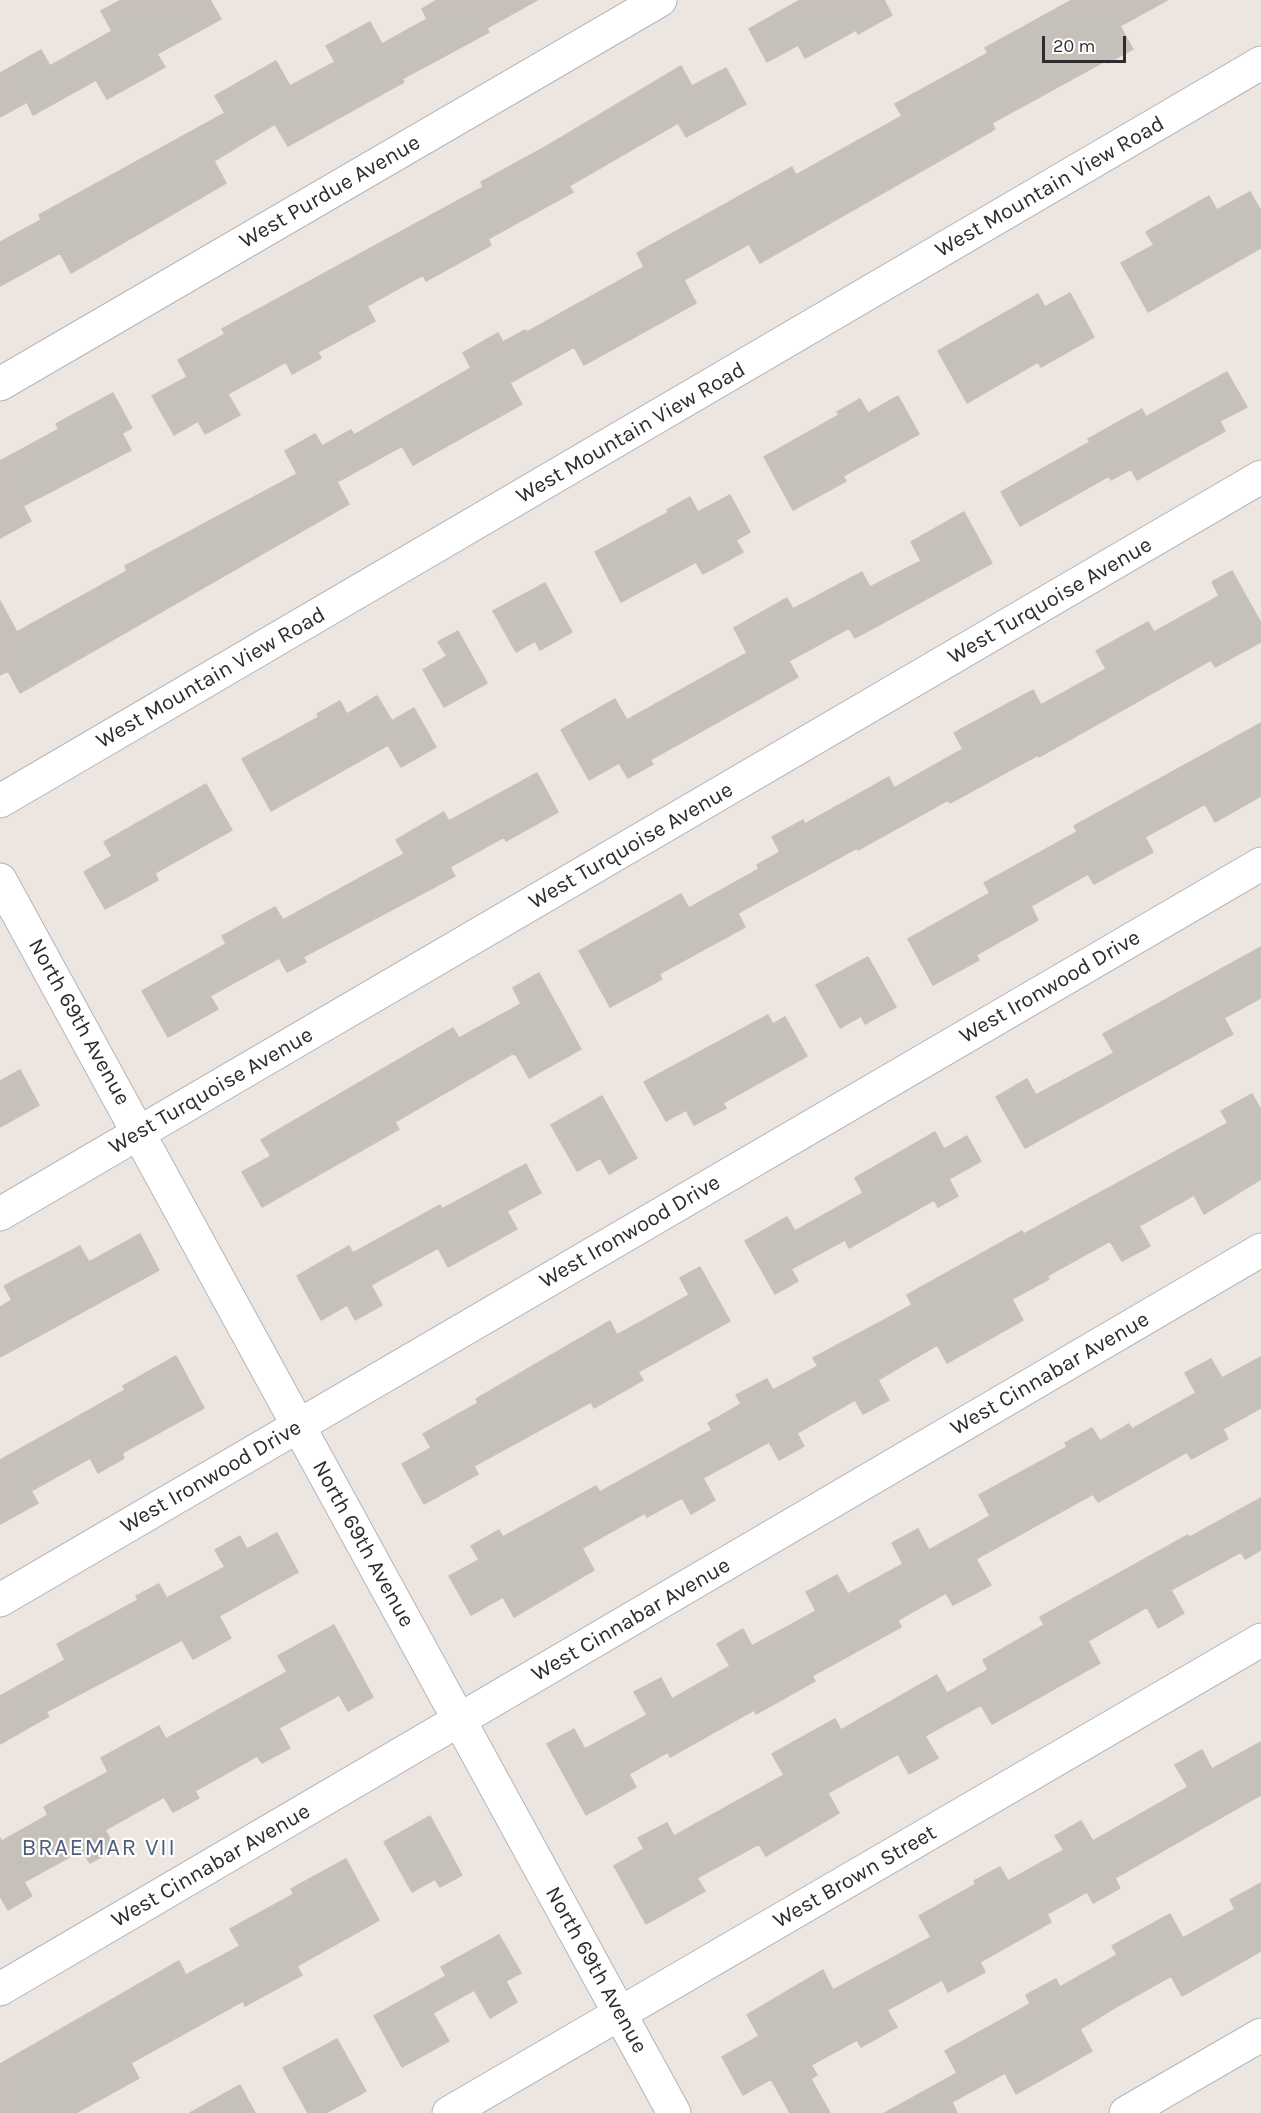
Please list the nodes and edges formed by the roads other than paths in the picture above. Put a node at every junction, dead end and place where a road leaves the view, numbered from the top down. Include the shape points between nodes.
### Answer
1 (660, 0) edge
2 (1261, 63) edge
3 (0, 384) edge
4 (1261, 477) edge
5 (0, 801) edge
6 (1261, 864) edge
7 (0, 880) edge
8 (140, 1132) junction
9 (0, 1214) edge
10 (1261, 1250) edge
11 (298, 1426) junction
12 (0, 1600) edge
13 (1261, 1640) edge
14 (460, 1720) junction
15 (0, 1989) edge
16 (620, 2014) junction
17 (1261, 2035) edge
18 (449, 2113) edge
19 (674, 2113) edge
20 (1126, 2113) edge

1 - 3 street, West Purdue Avenue
2 - 5 street, West Mountain View Road
4 - 8 street, West Turquoise Avenue
6 - 11 street, West Ironwood Drive
7 - 8 street, North 69th Avenue
8 - 9 street, West Turquoise Avenue
8 - 11 street, North 69th Avenue
10 - 14 street, West Cinnabar Avenue
11 - 12 street, West Ironwood Drive
11 - 14 street, North 69th Avenue
13 - 16 street, West Brown Street
14 - 15 street, West Cinnabar Avenue
14 - 16 street, North 69th Avenue
16 - 18 street, West Brown Street
16 - 19 street, North 69th Avenue
17 - 20 street

